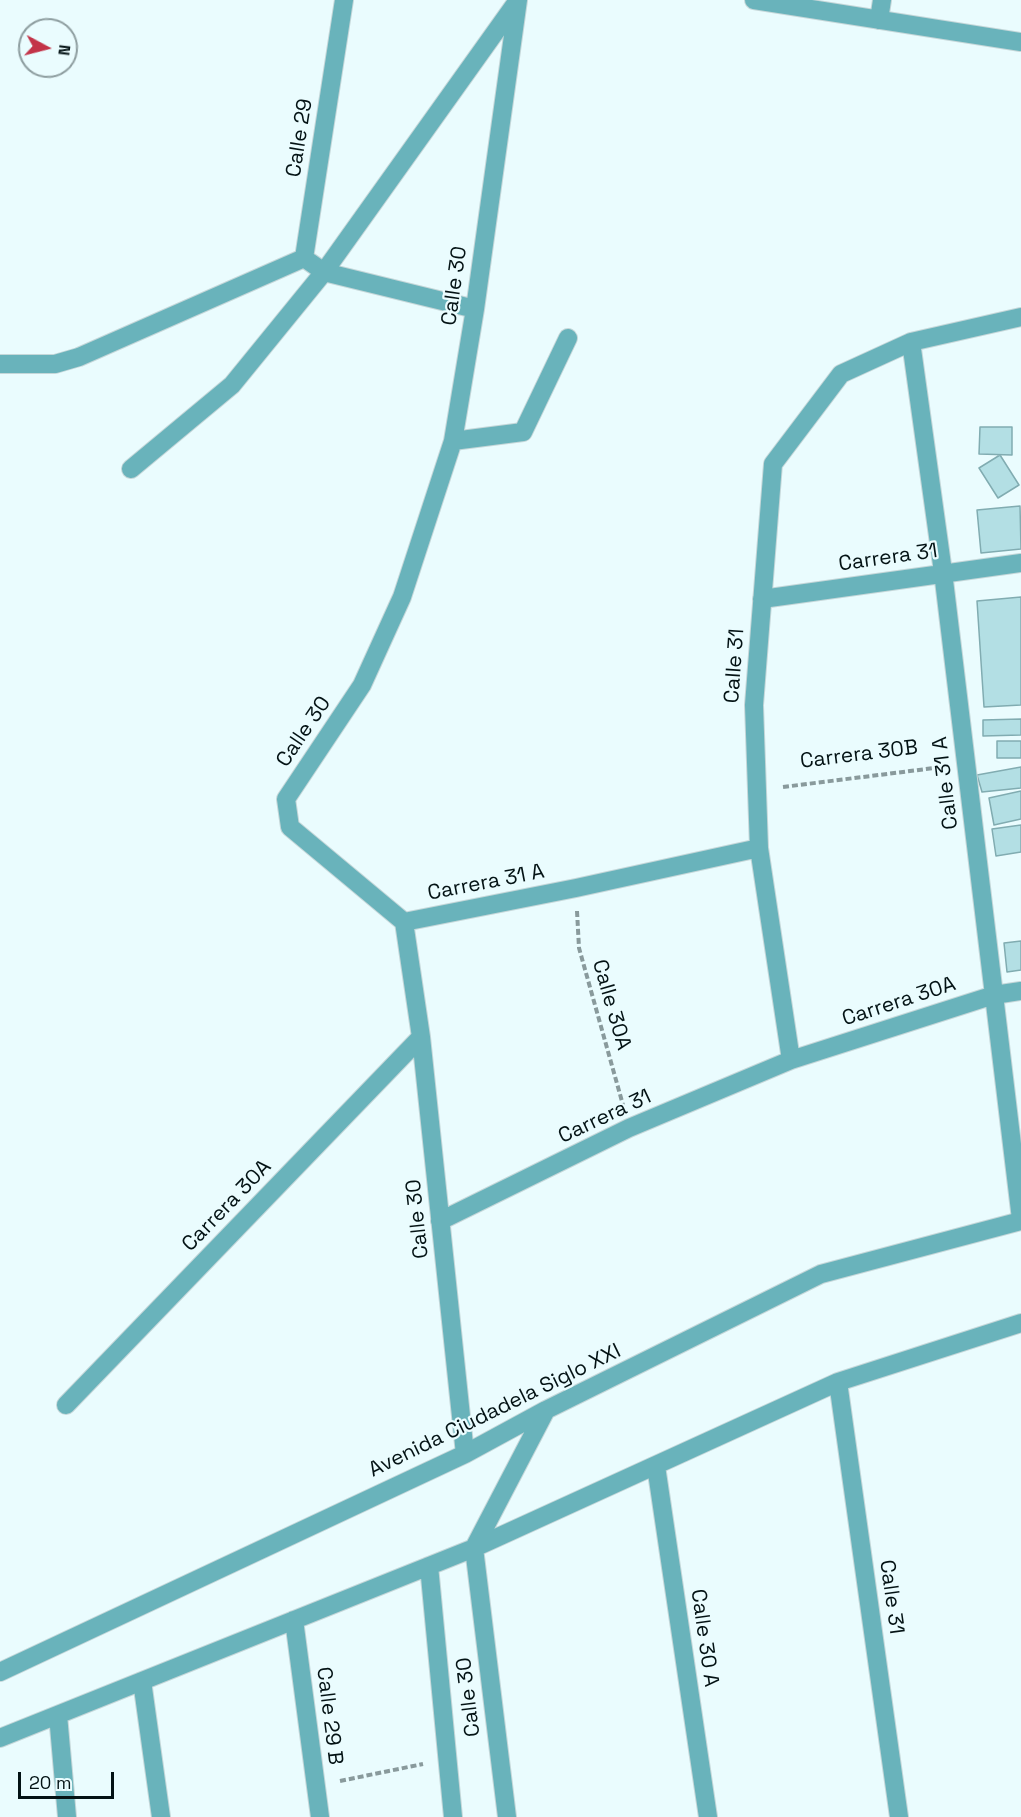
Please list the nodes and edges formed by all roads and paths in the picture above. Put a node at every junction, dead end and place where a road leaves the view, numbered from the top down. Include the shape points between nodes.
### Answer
1 (344, 0) edge
2 (518, 0) edge
3 (754, 0) edge
4 (882, 0) edge
5 (879, 20) junction
6 (1021, 42) edge
7 (304, 258) junction
8 (324, 272) junction
9 (475, 309) junction
10 (1021, 317) edge
11 (568, 338) dead end
12 (911, 342) junction
13 (0, 364) edge
14 (453, 441) junction
15 (131, 469) dead end
16 (1021, 563) edge
17 (943, 572) junction
18 (762, 599) junction
19 (966, 764) junction
20 (757, 791) junction
21 (759, 848) junction
22 (576, 888) junction
23 (404, 922) junction
24 (1021, 991) edge
25 (994, 995) junction
26 (421, 1037) junction
27 (791, 1060) junction
28 (629, 1128) junction
29 (1021, 1220) edge
30 (441, 1221) junction
31 (1021, 1323) edge
32 (838, 1382) junction
33 (66, 1405) dead end
34 (546, 1410) junction
35 (465, 1454) junction
36 (656, 1466) junction
37 (474, 1548) junction
38 (429, 1566) junction
39 (294, 1620) junction
40 (0, 1672) edge
41 (142, 1681) junction
42 (58, 1715) junction
43 (0, 1738) edge
44 (448, 1760) junction
45 (315, 1786) junction
46 (67, 1817) edge
47 (161, 1817) edge
48 (320, 1817) edge
49 (453, 1817) edge
50 (507, 1817) edge
51 (708, 1817) edge
52 (899, 1817) edge

1 - 7 street, Calle 29
2 - 8 street
2 - 9 street, Calle 30
3 - 5 street
4 - 5 street
5 - 6 street
7 - 8 street
7 - 13 street via 79,357 55,364
8 - 9 street
8 - 15 street via 232,385
9 - 14 street, Calle 30
10 - 12 street, Calle 31
11 - 14 street via 522,432
12 - 17 street, Calle 31 A
12 - 18 street, Calle 31 via 841,374 772,464
14 - 23 street, Calle 30 via 402,597 362,685 286,799 290,827
16 - 17 street, Carrera 31
17 - 18 street, Carrera 31
17 - 19 street, Calle 31 A
18 - 20 street, Calle 31 via 754,705
19 - 20 path, Carrera 30B
19 - 25 street, Calle 31 A
20 - 21 street, Calle 31
21 - 22 street
21 - 27 street, Calle 31
22 - 23 street, Carrera 31 A
22 - 28 path, Calle 30A via 579,948
23 - 26 street, Calle 30
24 - 25 street, Carrera 30A
25 - 27 street, Carrera 30A
25 - 29 street, Calle 31 A
26 - 30 street, Calle 30
26 - 33 street, Carrera 30A
27 - 28 street, Carrera 31
28 - 30 street, Carrera 31
29 - 34 street, Avenida Ciudadela Siglo XXI via 821,1274
30 - 35 street, Calle 30
31 - 32 street
32 - 36 street
32 - 52 street, Calle 31
34 - 35 street, Avenida Ciudadela Siglo XXI
34 - 37 street
35 - 40 street, Avenida Ciudadela Siglo XXI
36 - 37 street
36 - 51 street, Calle 30 A
37 - 38 street
37 - 50 street, Calle 30
38 - 39 street
38 - 44 street
39 - 41 street
39 - 45 street, Calle 29 B
41 - 42 street
41 - 47 street
42 - 43 street
42 - 46 street
44 - 45 path
44 - 49 street
45 - 48 street, Calle 29 B

